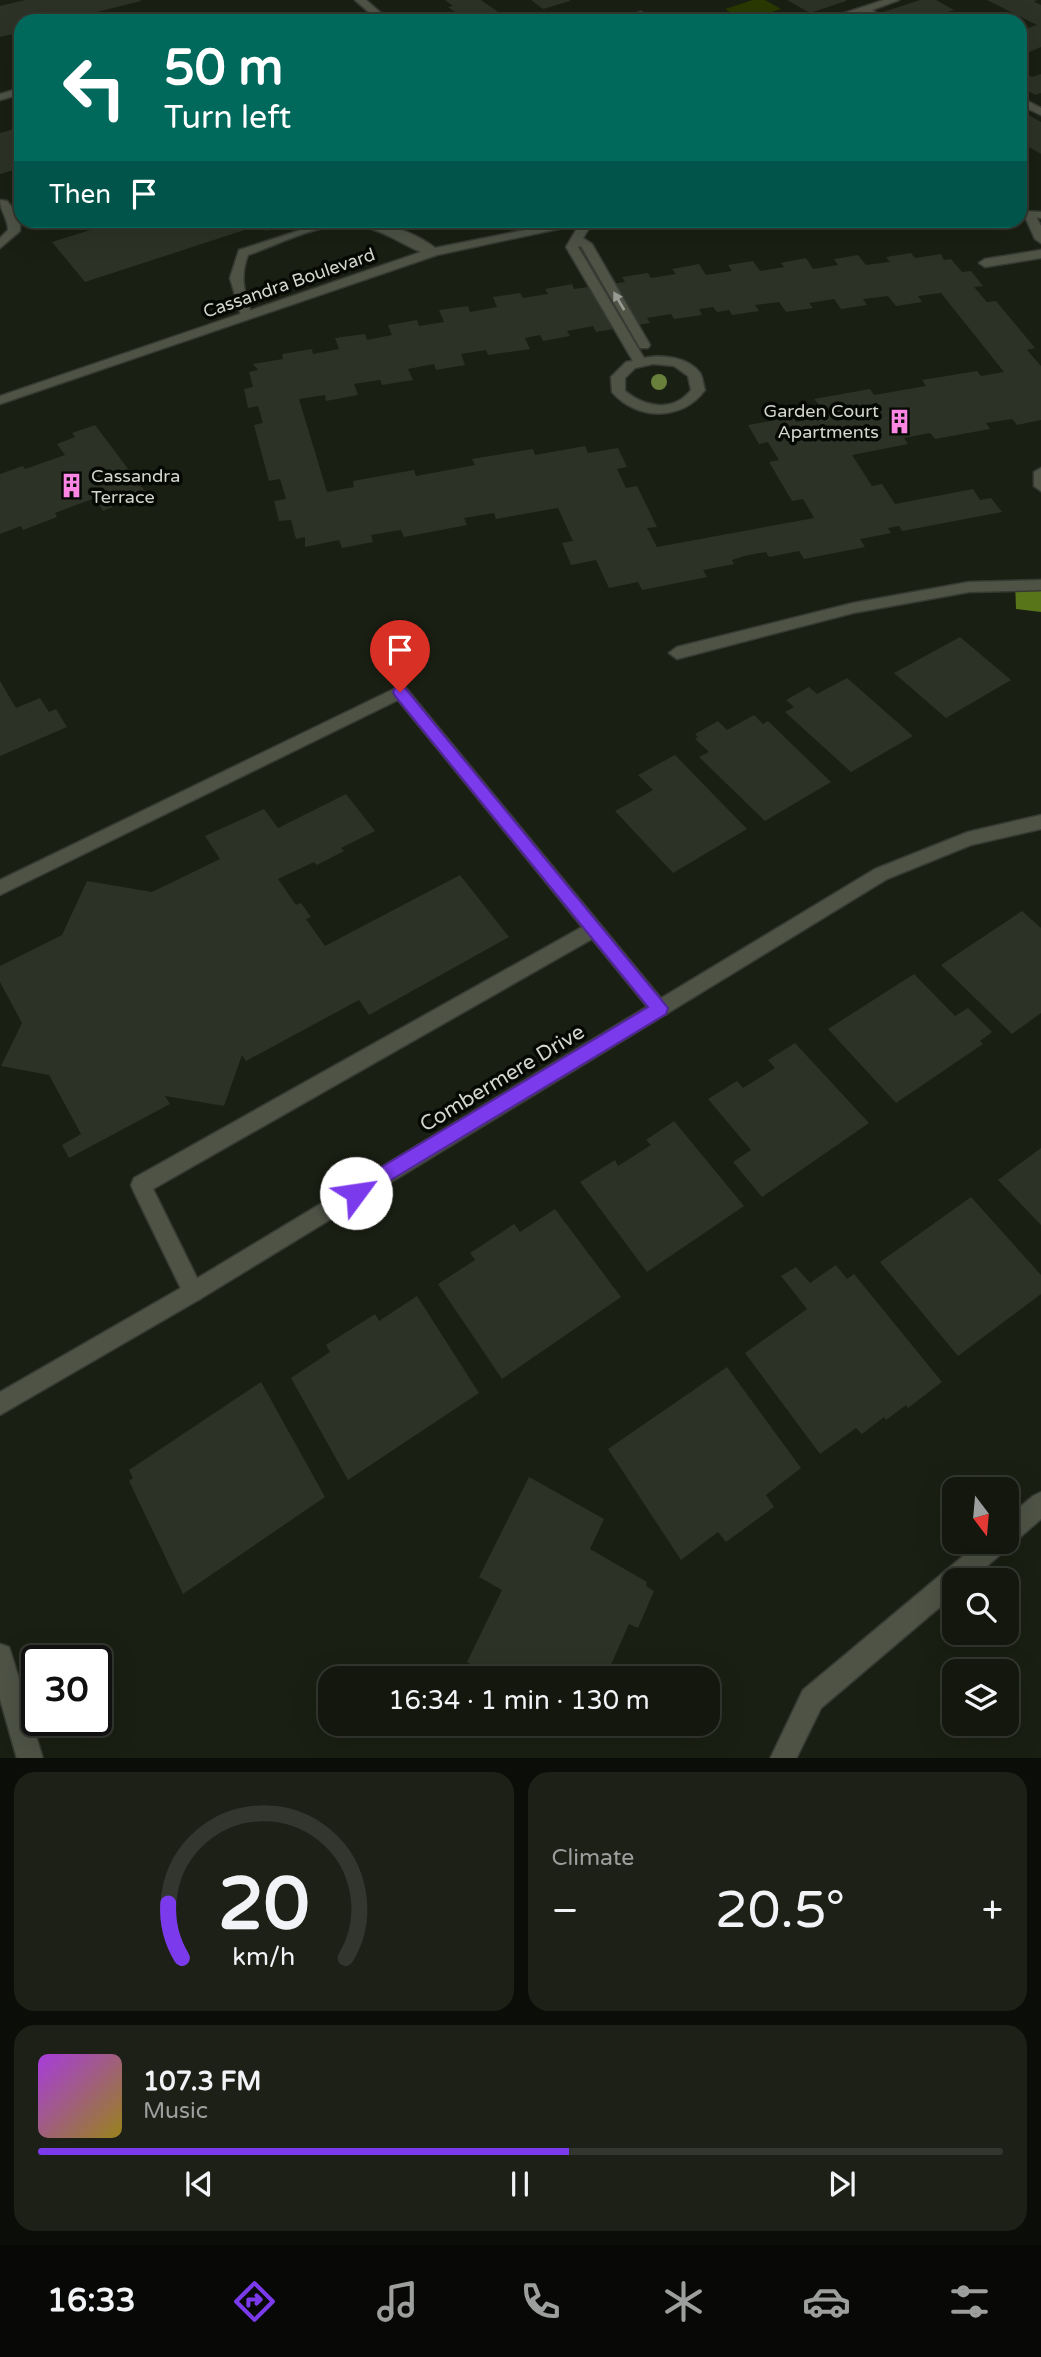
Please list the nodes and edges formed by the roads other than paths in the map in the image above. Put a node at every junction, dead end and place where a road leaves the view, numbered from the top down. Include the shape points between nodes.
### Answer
1 (360, 0) edge
2 (894, 0) edge
3 (864, 9) junction
4 (377, 14) edge
5 (848, 14) edge
6 (872, 14) edge
7 (0, 203) edge
8 (1031, 215) edge
9 (321, 228) edge
10 (379, 228) edge
11 (554, 228) edge
12 (584, 228) edge
13 (1041, 239) edge
14 (0, 244) edge
15 (434, 252) junction
16 (1041, 254) edge
17 (985, 263) dead end
18 (246, 316) junction
19 (647, 361) junction
20 (0, 400) edge
21 (1041, 471) edge
22 (1041, 486) edge
23 (1041, 585) edge
24 (677, 653) dead end
25 (1041, 822) edge
26 (0, 888) edge
27 (594, 929) junction
28 (660, 1008) junction
29 (193, 1292) junction
30 (0, 1404) edge
31 (1041, 1504) edge
32 (1019, 1523) edge
33 (984, 1554) edge
34 (0, 1656) edge
35 (30, 1758) edge
36 (782, 1758) edge

1 - 4 street
2 - 3 street
3 - 5 street
3 - 6 street
7 - 14 street via 14,218 14,231
8 - 13 street
9 - 18 street via 243,253 235,270
10 - 15 street
11 - 15 street, Cassandra Boulevard
12 - 19 street via 572,247
15 - 18 street, Cassandra Boulevard
16 - 17 street
18 - 20 street, Cassandra Boulevard
19 - 19 street via 631,365 618,377 619,392 626,400 662,410 694,397 698,390 694,374 677,363
21 - 22 street
23 - 24 street via 969,587 866,606
25 - 28 street, Combermere Drive via 968,839 881,874
26 - 27 street via 400,692
27 - 28 street
27 - 29 street via 141,1185
28 - 29 street, Combermere Drive
29 - 30 street, Combermere Drive
31 - 32 street
33 - 36 street via 812,1699
34 - 35 street

